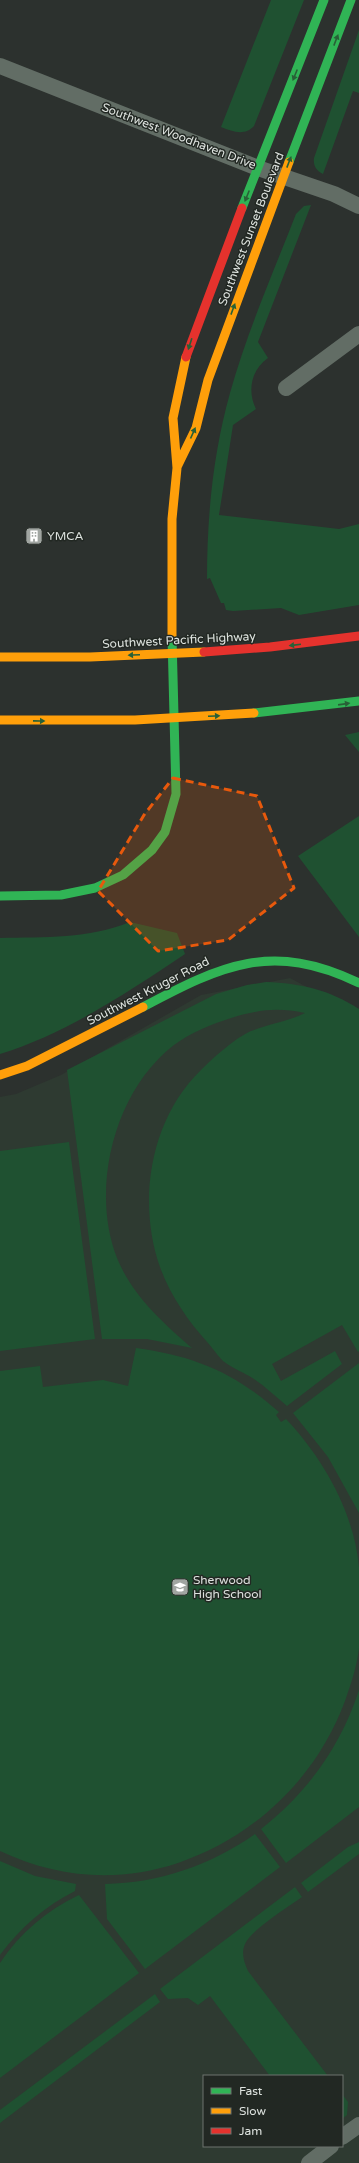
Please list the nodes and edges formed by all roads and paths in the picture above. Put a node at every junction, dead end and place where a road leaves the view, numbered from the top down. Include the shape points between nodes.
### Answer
1 (324, 0) edge
2 (351, 0) edge
3 (0, 66) edge
4 (258, 168) junction
5 (284, 176) junction
6 (359, 206) edge
7 (359, 334) edge
8 (286, 388) dead end
9 (177, 468) junction
10 (359, 636) edge
11 (173, 653) junction
12 (0, 657) edge
13 (359, 701) edge
14 (175, 718) junction
15 (0, 720) edge
16 (0, 896) edge
17 (359, 983) edge
18 (0, 1075) edge
19 (359, 2125) edge
20 (343, 2136) edge
21 (330, 2147) edge
22 (309, 2163) edge

1 -> 4 main road, Southwest Sunset Boulevard
5 -> 2 main road, Southwest Sunset Boulevard
3 - 4 street, Southwest Woodhaven Drive
4 - 5 street, Southwest Woodhaven Drive
4 -> 9 main road, Southwest Sunset Boulevard via 182,368 173,418
5 - 6 street, Southwest Woodhaven Drive
9 -> 5 main road, Southwest Sunset Boulevard via 196,428 208,380
7 - 8 street
9 - 11 main road, Southwest Sunset Boulevard via 172,519
10 -> 11 main road, Southwest Pacific Highway via 291,646
11 -> 12 main road, Southwest Pacific Highway
11 - 14 main road, Southwest Sunset Boulevard
14 -> 13 main road via 304,709
15 -> 14 main road via 81,722
14 - 16 main road, Southwest Sunset Boulevard via 176,794 165,832 152,850 123,875 95,888 61,895
17 - 18 main road, Southwest Kruger Road via 332,971 304,963 261,960 234,965 196,980 27,1066
19 - 20 street
21 - 22 street

